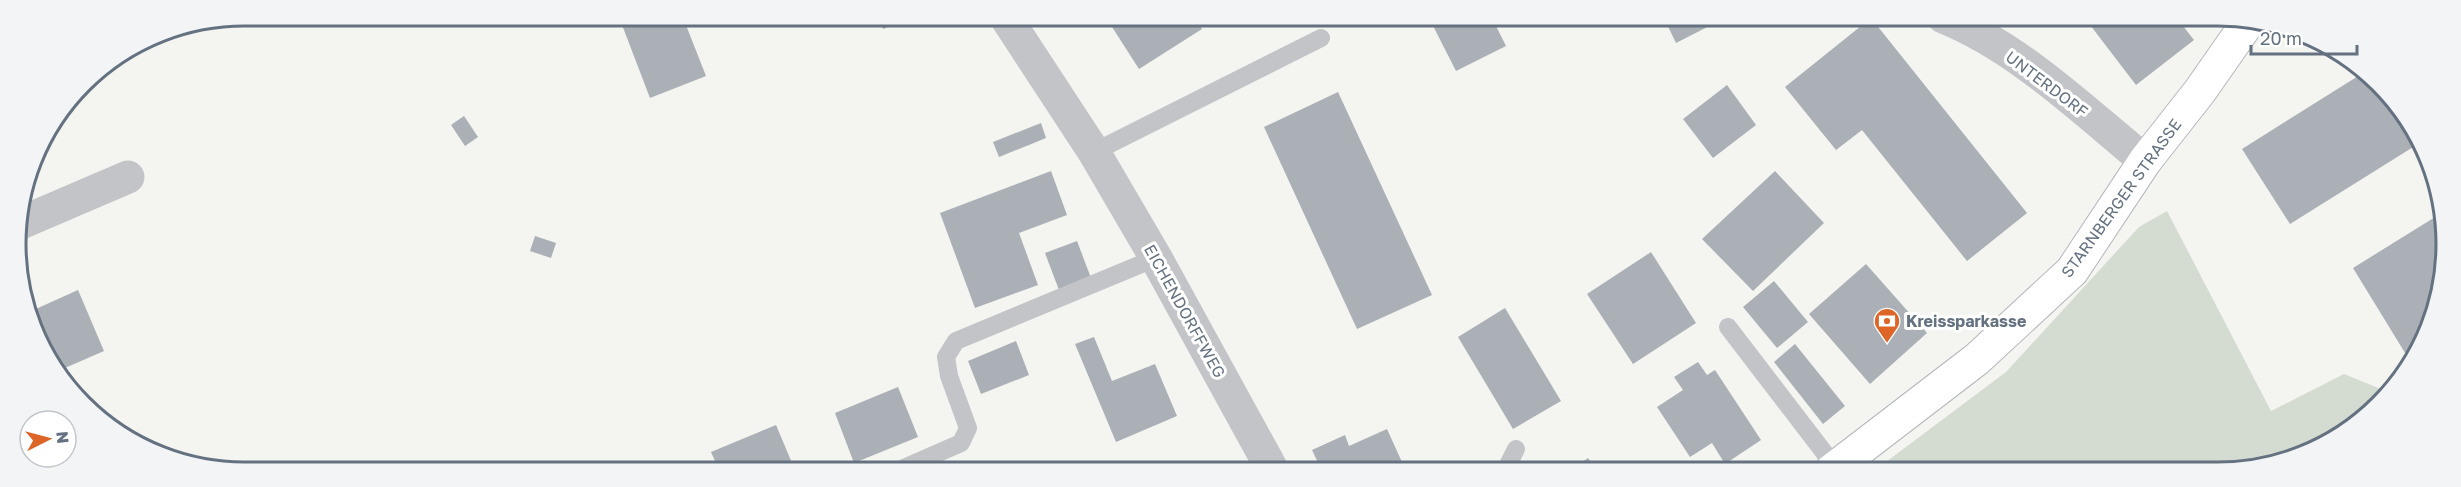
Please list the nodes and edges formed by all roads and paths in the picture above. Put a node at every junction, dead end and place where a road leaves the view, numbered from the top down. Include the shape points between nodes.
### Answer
1 (1012, 26) edge
2 (1965, 26) edge
3 (2245, 27) edge
4 (1321, 38) dead end
5 (1094, 152) junction
6 (2145, 161) junction
7 (128, 177) dead end
8 (27, 220) edge
9 (1156, 258) junction
10 (1728, 327) dead end
11 (1516, 449) dead end
12 (918, 462) edge
13 (1268, 462) edge
14 (1510, 462) edge
15 (1828, 462) edge
16 (1842, 462) edge

1 - 5 street, EICHENDORFFWEG
2 - 6 street, UNTERDORF via 2035,70
3 - 6 main road, STARNBERGER STRASSE
4 - 5 lane
5 - 9 street, EICHENDORFFWEG
6 - 16 main road, STARNBERGER STRASSE via 2072,271 1977,359
7 - 8 street
9 - 12 lane via 956,341 946,357 968,428 961,443
9 - 13 street, EICHENDORFFWEG
10 - 15 lane
11 - 14 lane

